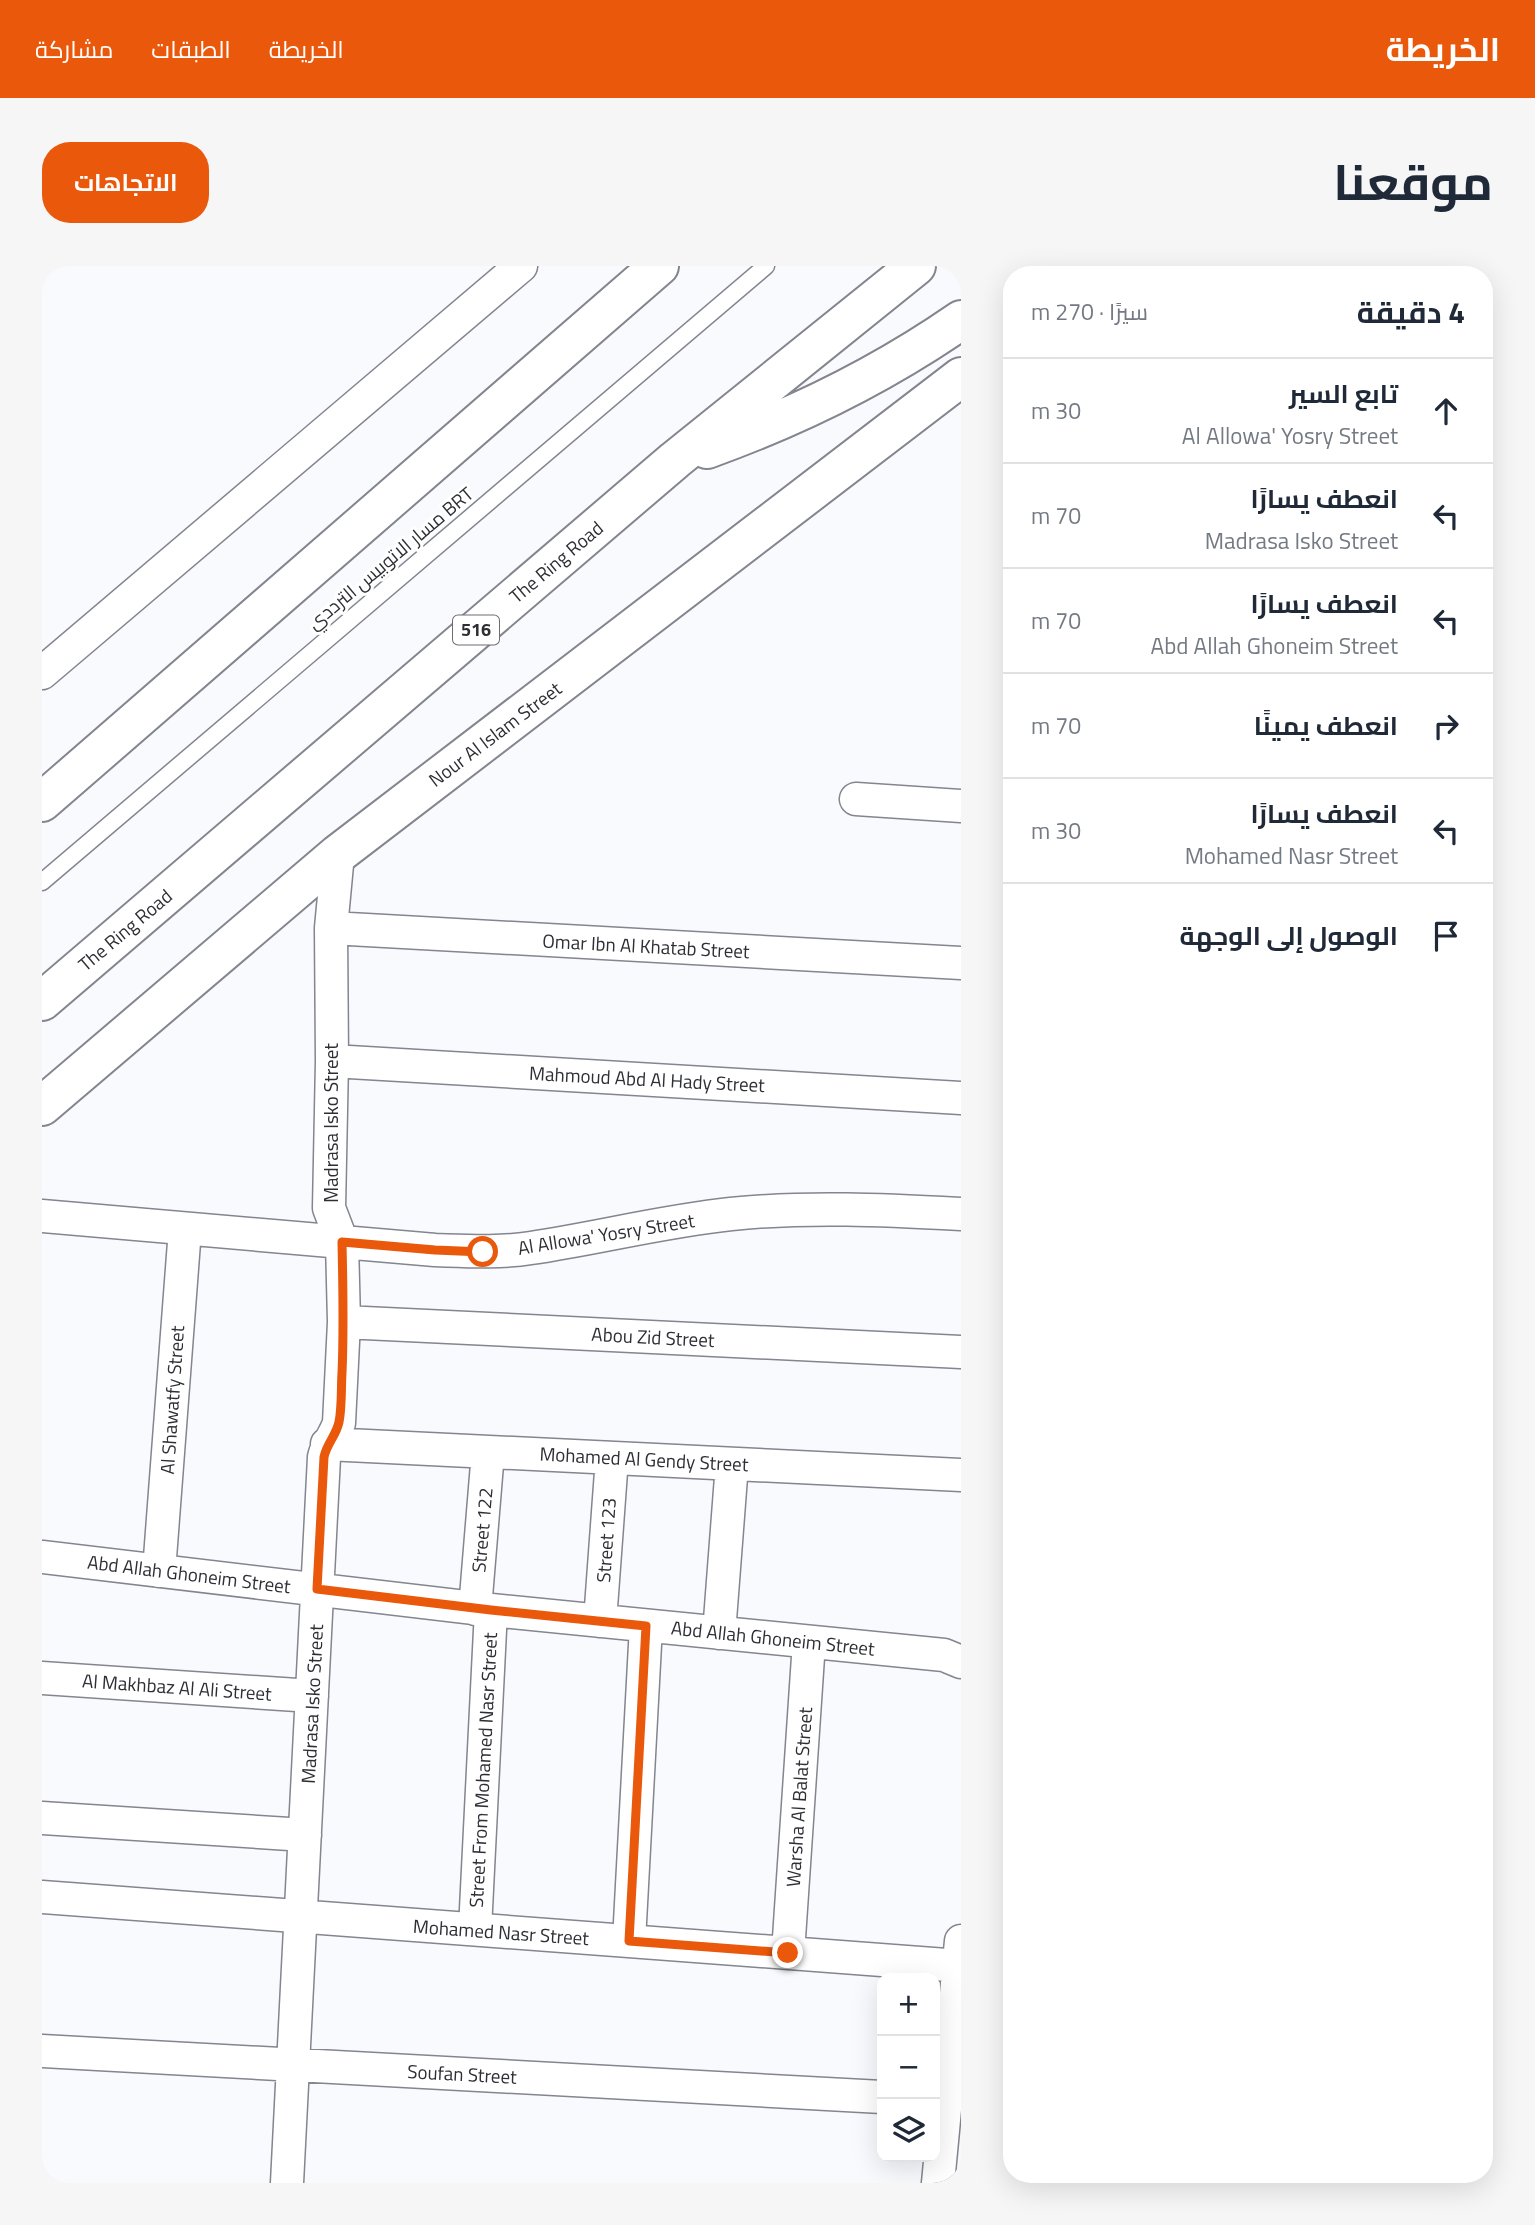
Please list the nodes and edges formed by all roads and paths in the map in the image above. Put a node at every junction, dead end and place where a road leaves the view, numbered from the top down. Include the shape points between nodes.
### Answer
1 (521, 266) edge
2 (659, 266) edge
3 (766, 266) edge
4 (916, 266) edge
5 (961, 320) edge
6 (961, 377) edge
7 (675, 460) junction
8 (42, 673) edge
9 (856, 799) dead end
10 (42, 802) edge
11 (961, 806) edge
12 (338, 854) junction
13 (42, 882) edge
14 (331, 928) junction
15 (961, 963) edge
16 (42, 1001) edge
17 (332, 1060) junction
18 (961, 1098) edge
19 (42, 1106) edge
20 (961, 1214) edge
21 (42, 1216) edge
22 (185, 1229) junction
23 (342, 1242) junction
24 (344, 1322) junction
25 (961, 1352) edge
26 (327, 1444) junction
27 (488, 1452) junction
28 (612, 1458) junction
29 (732, 1464) junction
30 (961, 1475) edge
31 (42, 1557) edge
32 (159, 1571) junction
33 (317, 1589) junction
34 (483, 1609) junction
35 (600, 1621) junction
36 (646, 1626) junction
37 (719, 1633) junction
38 (809, 1642) junction
39 (961, 1662) edge
40 (42, 1678) edge
41 (312, 1696) junction
42 (42, 1818) edge
43 (305, 1835) junction
44 (42, 1897) edge
45 (301, 1917) junction
46 (475, 1929) junction
47 (629, 1941) junction
48 (788, 1953) junction
49 (960, 1958) edge
50 (42, 2050) edge
51 (293, 2064) junction
52 (877, 2097) edge
53 (947, 2100) edge
54 (287, 2183) edge
55 (938, 2183) edge

1 - 8 street
2 - 10 main road
3 - 13 lane, مسار الاتوبيس الترددي BRT
4 - 7 main road, The Ring Road / 516
5 - 7 main road via 897,361 789,417
6 - 12 main road, Nour Al Islam Street
7 - 16 main road, The Ring Road / 516
9 - 11 street
12 - 14 street, Madrasa Isko Street
12 - 19 main road, Nour Al Islam Street
14 - 15 street, Omar Ibn Al Khatab Street
14 - 17 street, Madrasa Isko Street
17 - 18 street, Mahmoud Abd Al Hady Street
17 - 23 street, Madrasa Isko Street via 329,1208
20 - 23 street, Al Allowa' Yosry Street via 812,1209 732,1214 483,1252
21 - 22 street, Al Allowa' Yosry Street
22 - 23 street, Al Allowa' Yosry Street
22 - 32 street, Al Shawatfy Street
23 - 24 street, Madrasa Isko Street
24 - 25 street, Abou Zid Street
24 - 26 street, Madrasa Isko Street via 339,1423
26 - 27 street, Mohamed Al Gendy Street
26 - 33 street, Madrasa Isko Street
27 - 28 street, Mohamed Al Gendy Street
27 - 34 street, Street 122
28 - 29 street, Mohamed Al Gendy Street
28 - 35 street, Street 123
29 - 30 street, Mohamed Al Gendy Street
29 - 37 street
31 - 32 street, Abd Allah Ghoneim Street
32 - 33 street, Abd Allah Ghoneim Street
33 - 34 street, Abd Allah Ghoneim Street
33 - 41 street, Madrasa Isko Street
34 - 35 street, Abd Allah Ghoneim Street
34 - 46 street, Street From Mohamed Nasr Street
35 - 36 street, Abd Allah Ghoneim Street
36 - 37 street, Abd Allah Ghoneim Street
36 - 47 street
37 - 38 street, Abd Allah Ghoneim Street
38 - 39 street, Abd Allah Ghoneim Street via 944,1655
38 - 48 street, Warsha Al Balat Street
40 - 41 street, Al Makhbaz Al Ali Street
41 - 43 street, Madrasa Isko Street
42 - 43 street
43 - 45 street, Madrasa Isko Street
44 - 45 street, Mohamed Nasr Street
45 - 46 street, Mohamed Nasr Street
45 - 51 street, Madrasa Isko Street
46 - 47 street, Mohamed Nasr Street
47 - 48 street, Mohamed Nasr Street
48 - 49 street, Mohamed Nasr Street
49 - 53 street
50 - 51 street, Soufan Street
51 - 52 street, Soufan Street
51 - 54 street, Madrasa Isko Street
53 - 55 street

